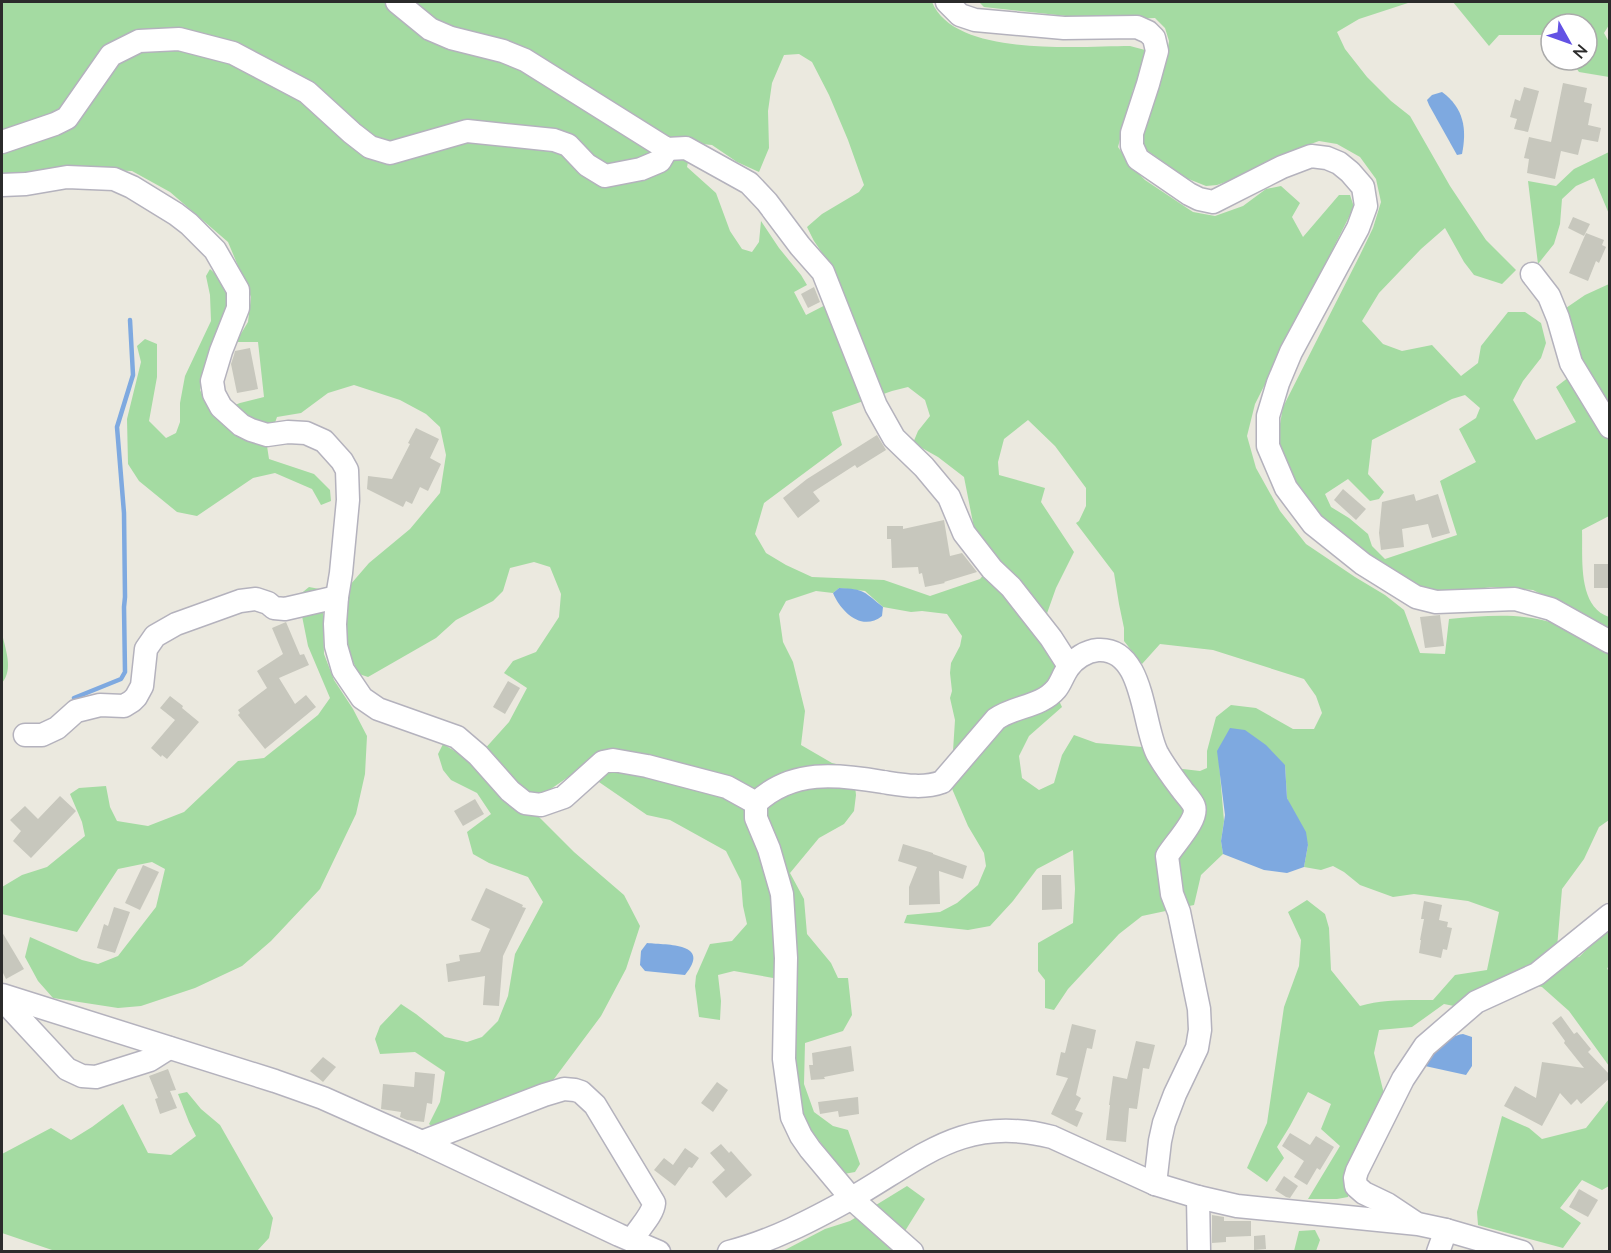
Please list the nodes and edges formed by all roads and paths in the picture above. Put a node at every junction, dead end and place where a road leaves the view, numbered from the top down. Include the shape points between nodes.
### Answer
1 (397, 2) edge
2 (947, 2) edge
3 (2, 142) edge
4 (667, 149) junction
5 (2, 185) edge
6 (1532, 274) dead end
7 (1610, 427) edge
8 (337, 597) junction
9 (1610, 642) edge
10 (1069, 666) junction
11 (25, 735) dead end
12 (756, 803) junction
13 (1610, 915) edge
14 (2, 995) edge
15 (2, 999) edge
16 (169, 1048) junction
17 (422, 1142) junction
18 (1155, 1184) junction
19 (1198, 1197) junction
20 (851, 1198) junction
21 (1418, 1224) junction
22 (1446, 1230) junction
23 (620, 1242) edge
24 (658, 1251) edge
25 (729, 1251) edge
26 (912, 1251) edge
27 (1199, 1251) edge
28 (1438, 1251) edge
29 (1522, 1251) edge

1 - 4 street via 430,29 525,60
2 - 9 street via 960,15 975,20 1064,28 1137,27 1148,32 1157,51 1132,133 1132,146 1138,159 1198,199 1213,202 1311,156 1327,158 1350,172 1363,187 1366,206 1292,352 1268,416 1268,446 1286,488 1313,524 1363,564 1416,597 1436,602 1515,599 1551,609
3 - 4 street via 67,118 111,55 139,41 179,39 233,53 308,92 370,147 390,153 467,130 554,140 568,145 587,165 605,176 642,170 660,161
4 - 10 street via 686,148 749,183 823,272 876,406 894,438 949,497 964,533 1011,587
5 - 8 street via 67,177 114,179 176,214 215,250 238,290 238,308 212,381 221,406 251,430 267,435 306,433 324,441 347,470 348,500
6 - 7 street via 1549,296 1571,363
8 - 11 street via 285,609 256,599 240,601 176,624 154,636 146,648 142,686 132,701 124,706 100,705 76,711 57,728 42,735
8 - 12 street via 336,646 343,670 362,698 378,709 458,737 525,802 540,805 564,796 603,762 613,760 727,787
10 - 12 street via 1056,689 1040,701 996,718 942,782 907,786 821,775 796,779 768,792
10 - 18 street via 1083,654 1097,650 1109,651 1131,667 1157,753 1194,806 1194,817 1167,856 1200,1030 1197,1048 1164,1123
12 - 20 street via 756,818 782,894 786,958 784,1059 792,1117 810,1149
13 - 21 street via 1537,974 1476,1002 1425,1046 1403,1079 1355,1178 1356,1186 1364,1193
14 - 16 street
15 - 16 street via 67,1069 82,1077 96,1077 150,1060
16 - 17 street via 323,1098
17 - 23 street
17 - 23 street via 554,1092 581,1092 595,1105 654,1203 640,1226
18 - 19 street
18 - 20 street via 1052,1137 1035,1132 994,1131 952,1140
19 - 21 street via 1237,1206
19 - 27 street
20 - 25 street via 800,1225
20 - 26 street
21 - 22 street
22 - 28 street
22 - 29 street
23 - 24 street

